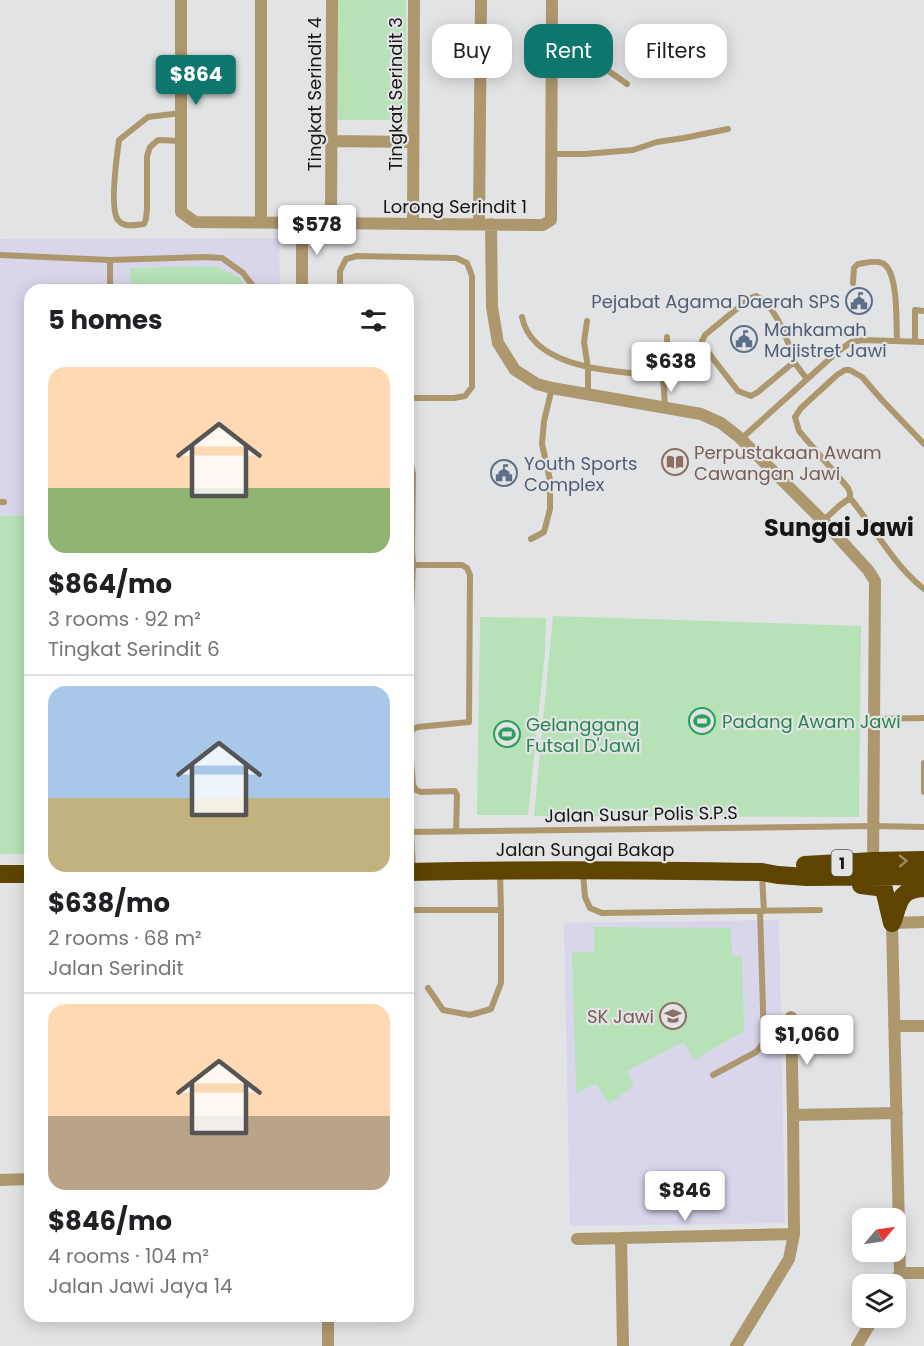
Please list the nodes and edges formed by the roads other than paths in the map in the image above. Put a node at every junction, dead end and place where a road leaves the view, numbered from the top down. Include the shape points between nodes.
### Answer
1 (181, 0) edge
2 (261, 0) edge
3 (332, 0) edge
4 (414, 0) edge
5 (481, 0) edge
6 (552, 0) edge
7 (552, 24) edge
8 (613, 74) edge
9 (552, 78) edge
10 (627, 84) dead end
11 (181, 113) junction
12 (728, 129) dead end
13 (181, 141) junction
14 (332, 141) junction
15 (413, 142) junction
16 (552, 154) junction
17 (261, 223) junction
18 (302, 223) junction
19 (331, 223) junction
20 (413, 224) junction
21 (485, 224) junction
22 (0, 255) edge
23 (110, 260) junction
24 (853, 283) dead end
25 (110, 284) edge
26 (251, 284) edge
27 (302, 284) edge
28 (340, 284) edge
29 (924, 310) edge
30 (522, 317) dead end
31 (587, 321) dead end
32 (667, 337) dead end
33 (897, 340) junction
34 (915, 341) junction
35 (924, 342) edge
36 (794, 362) junction
37 (588, 368) junction
38 (663, 376) junction
39 (807, 379) junction
40 (552, 388) junction
41 (588, 395) junction
42 (414, 398) edge
43 (665, 407) junction
44 (741, 439) junction
45 (924, 444) edge
46 (850, 498) junction
47 (823, 521) junction
48 (531, 539) dead end
49 (414, 565) edge
50 (924, 589) edge
51 (924, 718) edge
52 (874, 719) junction
53 (414, 729) edge
54 (924, 763) edge
55 (414, 787) edge
56 (924, 792) edge
57 (873, 826) junction
58 (924, 827) edge
59 (456, 831) junction
60 (414, 832) edge
61 (924, 860) edge
62 (873, 869) junction
63 (500, 870) junction
64 (583, 870) junction
65 (414, 872) edge
66 (762, 872) junction
67 (0, 874) edge
68 (24, 874) edge
69 (924, 876) edge
70 (807, 877) junction
71 (924, 888) edge
72 (415, 910) dead end
73 (501, 910) junction
74 (819, 910) dead end
75 (762, 911) junction
76 (924, 922) edge
77 (892, 923) junction
78 (428, 988) dead end
79 (791, 1017) dead end
80 (894, 1026) junction
81 (924, 1026) edge
82 (713, 1075) dead end
83 (897, 1113) junction
84 (794, 1115) junction
85 (24, 1179) edge
86 (0, 1180) edge
87 (794, 1234) junction
88 (621, 1238) junction
89 (578, 1239) dead end
90 (924, 1273) edge
91 (897, 1274) edge
92 (906, 1277) edge
93 (328, 1322) edge
94 (868, 1328) edge
95 (328, 1346) edge
96 (623, 1346) edge
97 (736, 1346) edge
98 (857, 1346) edge

1 - 11 street
2 - 17 street
3 - 14 street, Tingkat Serindit 4
4 - 15 street, Tingkat Serindit 3
5 - 21 street
6 - 7 street
8 - 10 lane
9 - 16 street
11 - 13 street
11 - 13 lane via 148,117 119,140 114,210 126,226 144,224 146,219 150,147 158,140
12 - 16 lane via 633,150
13 - 17 street, Lorong Serindit 1 via 181,212 195,222
14 - 15 street
14 - 19 street, Tingkat Serindit 4
15 - 20 street, Tingkat Serindit 3
16 - 21 street, Lorong Serindit 1 via 551,220 543,225
17 - 18 street, Lorong Serindit 1
18 - 19 street, Lorong Serindit 1
18 - 27 street
19 - 20 street, Lorong Serindit 1
20 - 21 street, Lorong Serindit 1
21 - 40 street via 498,343 515,369 537,384
22 - 23 lane
23 - 25 lane
23 - 26 lane via 222,258
24 - 33 lane via 858,264 880,262 887,267 896,292
28 - 42 lane via 340,271 346,259 357,256 456,258 467,263 472,276 472,387 465,396
29 - 34 lane via 915,310
30 - 37 lane via 531,338 547,352
31 - 37 lane via 584,342
32 - 38 lane
33 - 34 lane
33 - 39 lane via 851,342
34 - 35 lane
36 - 36 lane via 758,392 746,395 738,391 702,341 750,297 756,296 784,331
36 - 39 lane
37 - 38 lane
37 - 41 lane
38 - 43 lane
39 - 44 lane
40 - 41 street
40 - 48 lane via 542,444 550,480 550,509 544,532
41 - 43 street
43 - 44 street via 700,414 721,423
44 - 47 street
45 - 46 lane via 862,377 850,370 837,375 795,417 799,431 848,488
46 - 47 lane
46 - 50 lane via 895,561
47 - 52 street via 874,581
49 - 53 lane via 462,565 470,575 469,722
51 - 52 lane
52 - 57 street
54 - 56 lane
55 - 59 lane via 421,792 455,791
57 - 58 lane, Jalan Susur Polis S.P.S
57 - 59 lane, Jalan Susur Polis S.P.S
57 - 62 street
59 - 60 lane, Jalan Susur Polis S.P.S
62 -> 61 highway, Jalan Sungai Bakap / 1
62 - 66 highway, Jalan Sungai Bakap / 1 via 777,867
62 - 69 highway, Jalan Sungai Bakap / 1
62 - 70 highway, Jalan Sungai Bakap / 1
63 - 64 highway, Jalan Sungai Bakap / 1
63 - 65 highway, Jalan Sungai Bakap / 1
63 - 73 lane
64 - 66 highway, Jalan Sungai Bakap / 1
64 - 75 lane via 585,897 590,908 602,913
66 - 70 highway, Jalan Sungai Bakap / 1
66 - 75 lane
67 - 68 highway
70 - 77 highway via 884,889
71 - 77 highway via 907,891
72 - 73 lane
73 - 78 lane via 501,983 491,1009 470,1015 443,1010
74 - 75 lane
75 - 82 lane via 764,1042 756,1052
76 - 77 street
77 - 80 street
79 - 84 street
80 - 81 street
80 - 83 street
83 - 84 street
83 - 91 street
84 - 87 street
85 - 86 street
87 - 88 street
87 - 97 street via 789,1259
88 - 89 street
88 - 96 street
90 - 92 street
93 - 95 street
94 - 98 street

